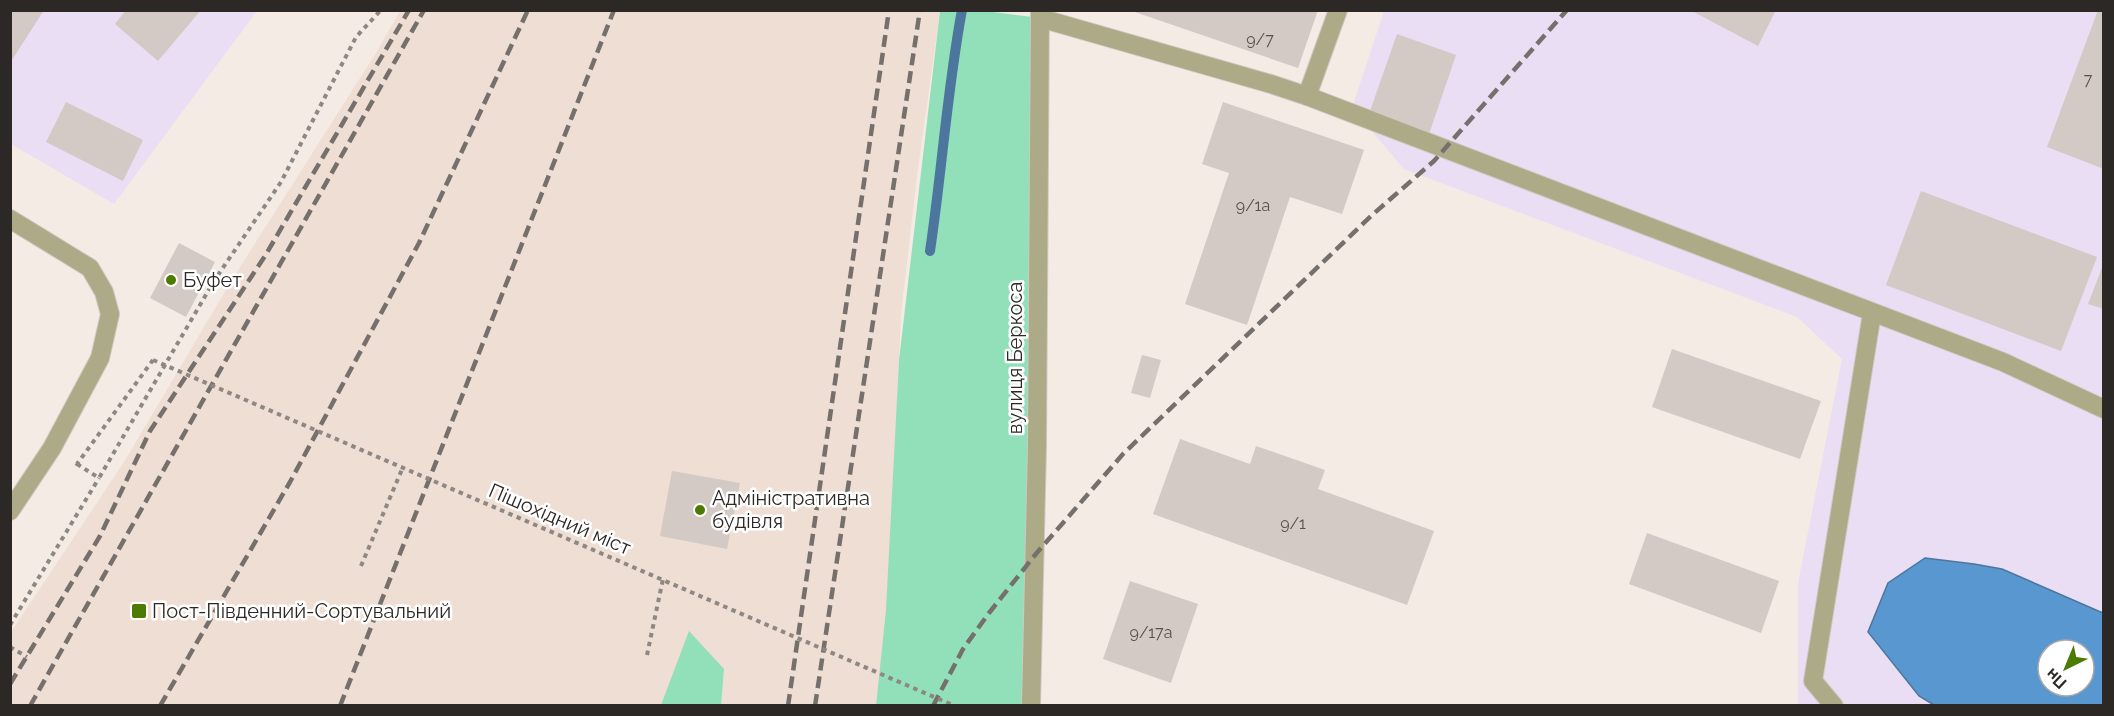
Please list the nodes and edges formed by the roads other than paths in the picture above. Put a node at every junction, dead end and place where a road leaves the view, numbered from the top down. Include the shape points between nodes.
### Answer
1 (1338, 10) edge
2 (1040, 14) edge
3 (1307, 96) junction
4 (10, 219) edge
5 (1872, 313) junction
6 (2103, 409) edge
7 (10, 511) edge
8 (1031, 705) edge
9 (1834, 705) edge

1 - 3 street
2 - 3 street
2 - 8 street, вулиця Беркоса
3 - 5 street
4 - 7 street via 90,268 104,292 110,314 100,358 52,448
5 - 6 street via 2003,362
5 - 9 street via 1813,681

